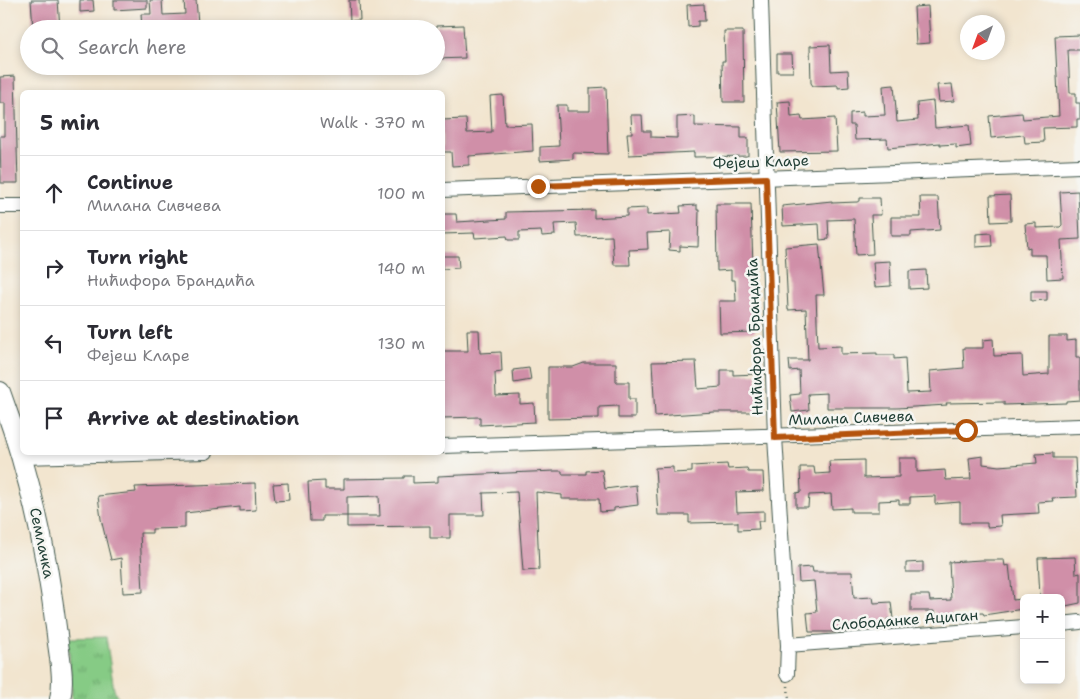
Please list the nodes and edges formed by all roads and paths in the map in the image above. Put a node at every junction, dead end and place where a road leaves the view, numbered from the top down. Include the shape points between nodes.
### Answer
1 (761, 0) edge
2 (1080, 166) edge
3 (766, 178) junction
4 (445, 190) edge
5 (0, 206) edge
6 (20, 206) edge
7 (0, 392) edge
8 (1080, 426) edge
9 (775, 438) junction
10 (445, 446) edge
11 (20, 449) edge
12 (96, 455) edge
13 (23, 457) joint
14 (1080, 622) edge
15 (1065, 624) edge
16 (1020, 627) edge
17 (788, 645) junction
18 (787, 674) dead end
19 (60, 699) edge

1 - 3 street, Нићифора Брандића
2 - 3 street, Фејеш Кларе
3 - 4 street, Фејеш Кларе
3 - 9 street, Нићифора Брандића
5 - 6 street
7 - 11 main road, Семлачка
8 - 9 street, Милана Сивчева
9 - 10 street, Милана Сивчева
9 - 17 street, Нићифора Брандића
12 - 13 street
13 - 19 main road, Семлачка via 51,583 61,675
14 - 15 street
16 - 17 street, Слободанке Ациган
17 - 18 street, Нићифора Брандића

